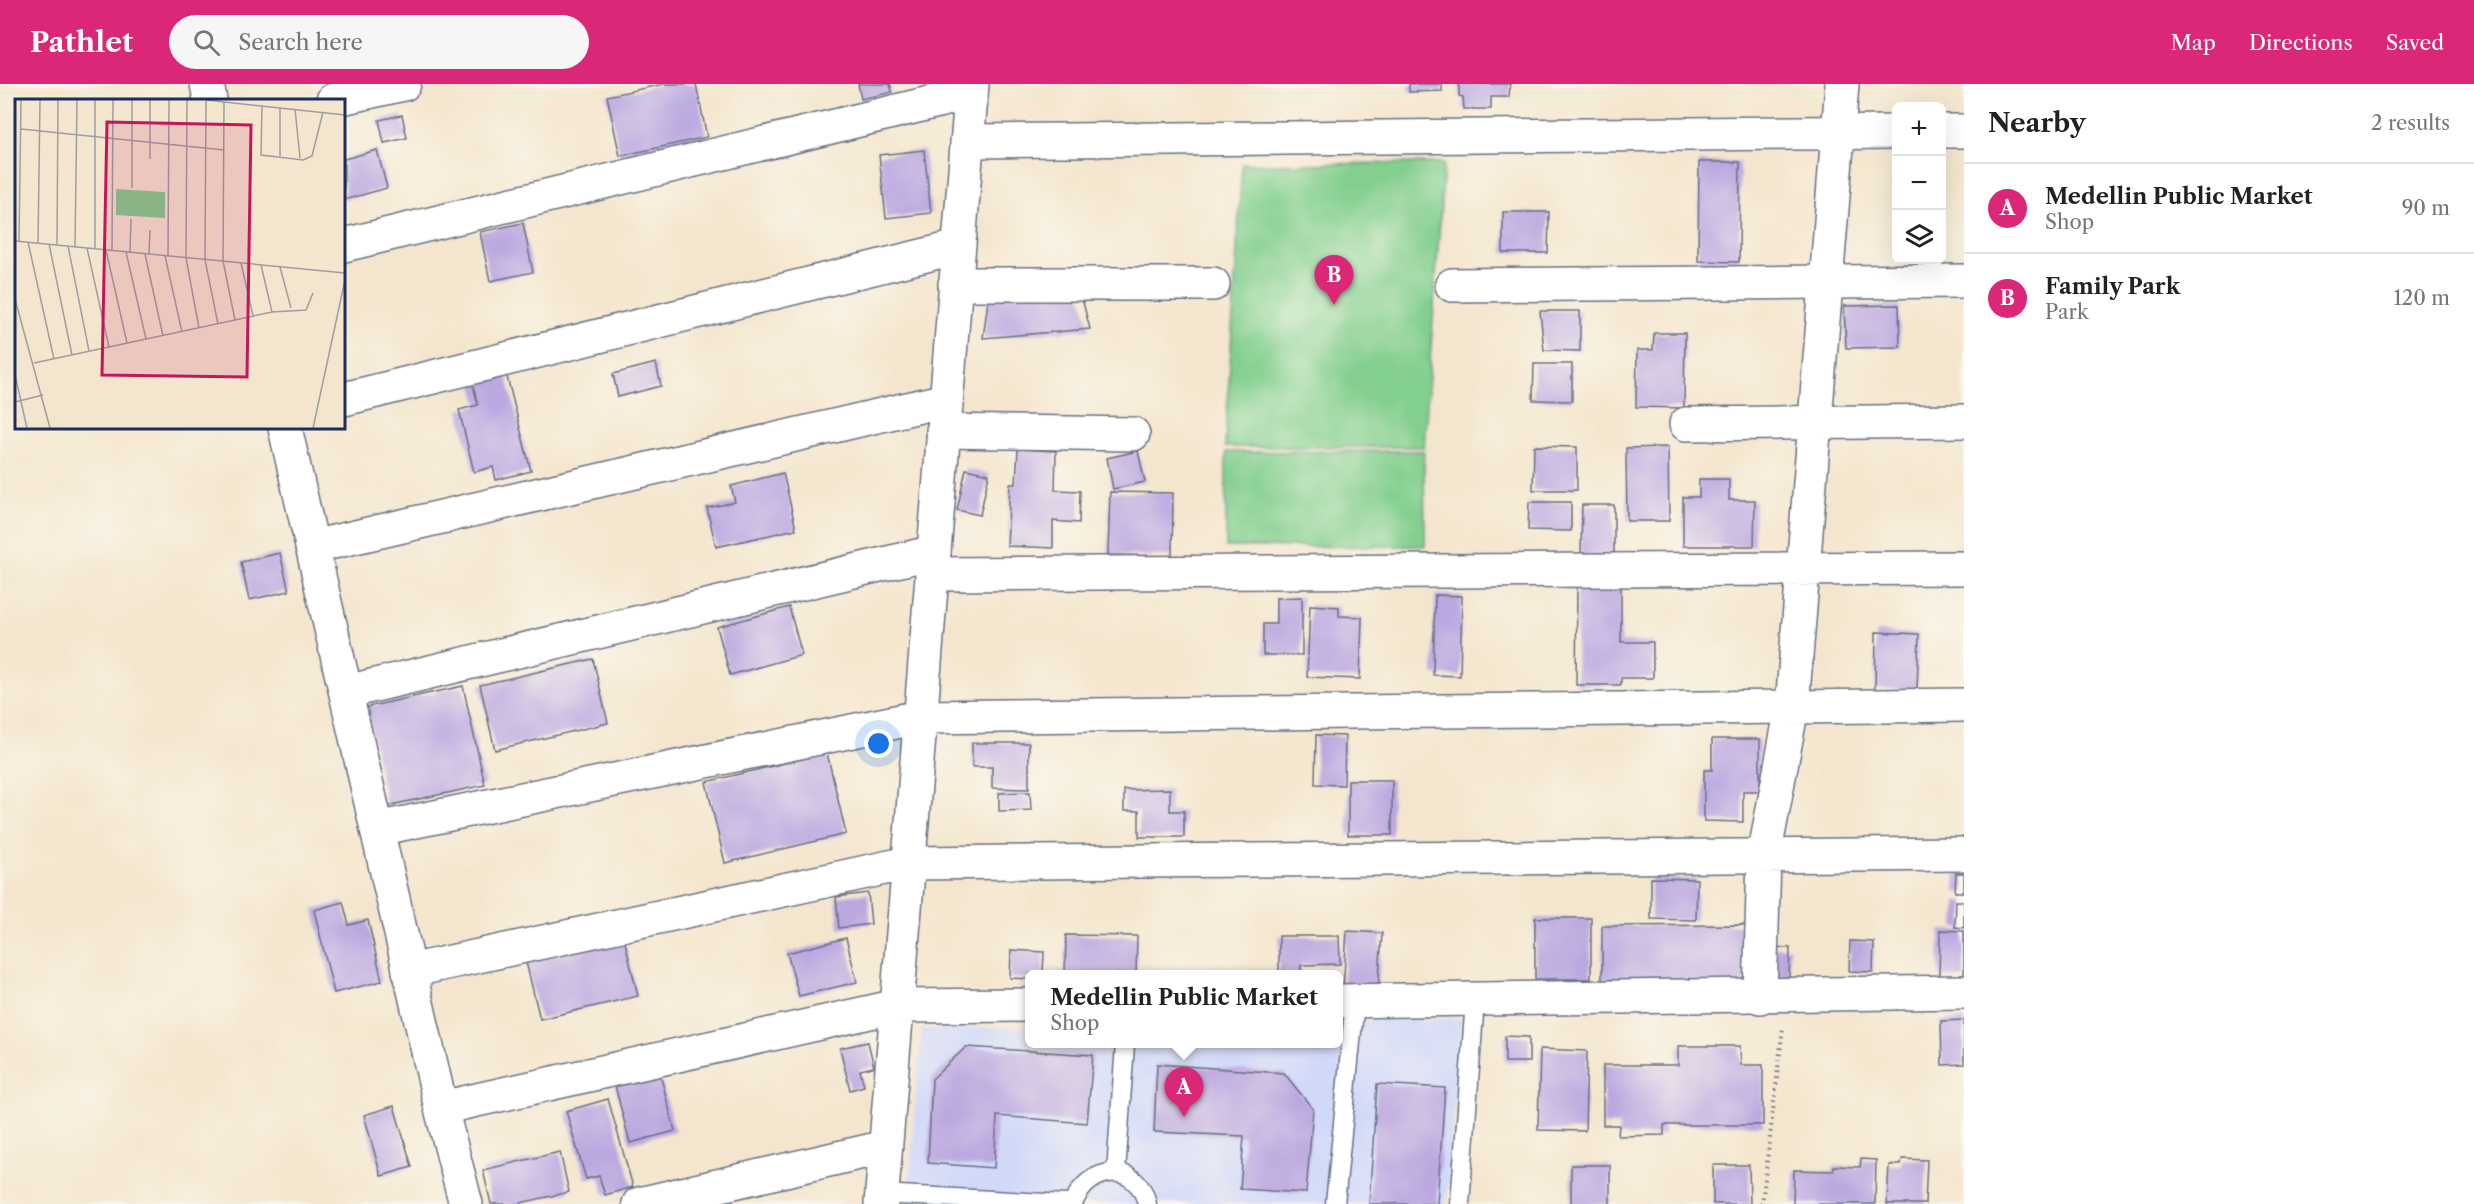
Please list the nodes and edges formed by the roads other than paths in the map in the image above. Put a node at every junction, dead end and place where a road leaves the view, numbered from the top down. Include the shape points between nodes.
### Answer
1 (207, 84) edge
2 (404, 84) edge
3 (1842, 84) edge
4 (971, 88) edge
5 (210, 99) edge
6 (337, 99) edge
7 (1946, 131) edge
8 (1964, 131) edge
9 (1838, 132) junction
10 (1892, 132) edge
11 (967, 141) junction
12 (345, 245) edge
13 (958, 247) junction
14 (1964, 281) edge
15 (1826, 282) junction
16 (955, 284) junction
17 (1213, 284) dead end
18 (1452, 285) dead end
19 (345, 399) edge
20 (945, 416) junction
21 (1964, 421) edge
22 (1815, 422) junction
23 (1686, 424) dead end
24 (285, 429) edge
25 (1133, 434) dead end
26 (312, 547) junction
27 (933, 563) junction
28 (1964, 568) edge
29 (1803, 569) junction
30 (346, 692) junction
31 (1964, 705) edge
32 (1792, 707) junction
33 (920, 717) junction
34 (377, 829) junction
35 (1964, 854) edge
36 (1764, 857) junction
37 (908, 863) junction
38 (410, 971) junction
39 (1964, 992) edge
40 (1774, 997) junction
41 (1475, 1000) junction
42 (1347, 1001) edge
43 (1025, 1005) edge
44 (897, 1006) junction
45 (1125, 1048) edge
46 (441, 1108) junction
47 (885, 1147) junction
48 (1116, 1173) junction
49 (881, 1199) edge
50 (466, 1204) edge
51 (639, 1204) edge
52 (1066, 1204) edge
53 (1073, 1204) edge
54 (1147, 1204) edge
55 (1335, 1204) edge
56 (1460, 1204) edge

1 - 5 street
2 - 6 street
3 - 9 street
4 - 11 street
4 - 12 street
7 - 8 street
9 - 10 street
9 - 11 street
9 - 15 street
11 - 13 street
13 - 16 street
13 - 19 street
14 - 15 street
15 - 18 street
15 - 22 street
16 - 17 street
16 - 20 street
20 - 25 street
20 - 26 street
20 - 27 street
21 - 22 street
22 - 23 street
22 - 29 street
24 - 26 street
26 - 30 street
27 - 29 street
27 - 30 street
27 - 33 street
28 - 29 street
29 - 32 street
30 - 34 street
31 - 32 street
32 - 33 street
32 - 36 street
33 - 34 street
33 - 37 street
34 - 38 street
35 - 36 street
36 - 37 street
36 - 40 street
37 - 38 street
37 - 44 street
38 - 46 street
39 - 40 street
40 - 41 street
41 - 42 street
41 - 56 lane
42 - 55 lane
43 - 44 street
44 - 46 street
44 - 47 street
45 - 48 lane
46 - 50 street
47 - 49 street
47 - 51 street
48 - 53 lane via 1088,1179
48 - 54 lane via 1133,1180
49 - 52 lane

